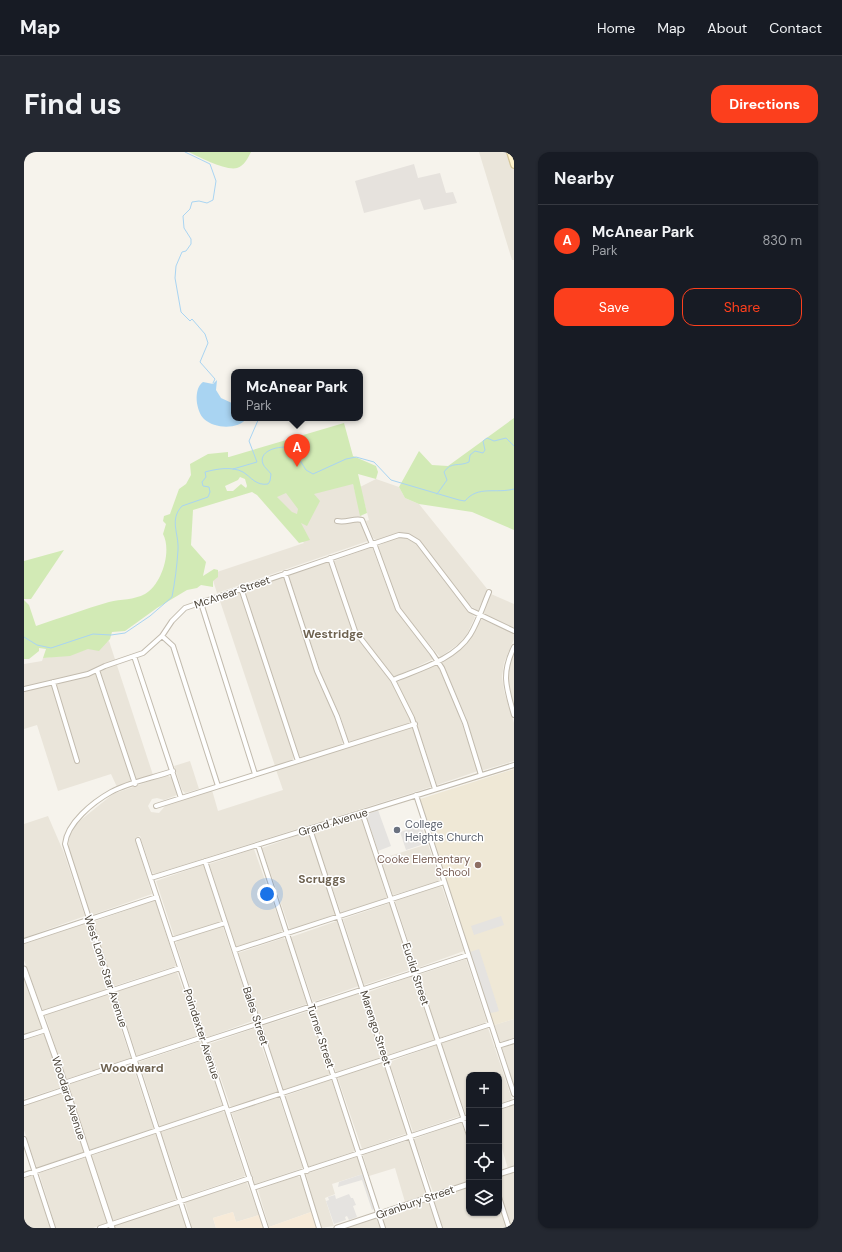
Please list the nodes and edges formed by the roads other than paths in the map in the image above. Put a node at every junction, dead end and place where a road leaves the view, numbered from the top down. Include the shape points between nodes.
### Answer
1 (510, 152) edge
2 (514, 166) edge
3 (337, 521) dead end
4 (373, 543) junction
5 (330, 558) junction
6 (285, 573) junction
7 (241, 588) junction
8 (489, 592) dead end
9 (201, 603) junction
10 (479, 616) junction
11 (514, 631) edge
12 (162, 636) junction
13 (514, 646) edge
14 (134, 656) junction
15 (438, 660) junction
16 (97, 670) junction
17 (393, 680) junction
18 (53, 682) junction
19 (24, 689) edge
20 (514, 715) edge
21 (415, 724) junction
22 (347, 745) junction
23 (77, 761) dead end
24 (298, 761) junction
25 (514, 764) edge
26 (173, 771) junction
27 (255, 774) junction
28 (481, 775) junction
29 (135, 784) junction
30 (218, 786) junction
31 (435, 789) junction
32 (416, 795) junction
33 (182, 798) junction
34 (156, 806) dead end
35 (362, 812) junction
36 (310, 828) junction
37 (138, 840) dead end
38 (258, 845) junction
39 (205, 861) junction
40 (151, 878) junction
41 (444, 882) junction
42 (157, 897) junction
43 (392, 900) junction
44 (340, 918) junction
45 (88, 920) junction
46 (225, 923) junction
47 (287, 934) junction
48 (171, 940) junction
49 (24, 941) edge
50 (235, 950) junction
51 (468, 955) junction
52 (180, 968) junction
53 (24, 969) edge
54 (415, 972) junction
55 (364, 989) junction
56 (112, 990) junction
57 (311, 1007) junction
58 (40, 1014) junction
59 (258, 1024) junction
60 (491, 1024) junction
61 (46, 1030) junction
62 (24, 1037) edge
63 (204, 1039) junction
64 (514, 1041) edge
65 (438, 1042) junction
66 (498, 1046) junction
67 (386, 1059) junction
68 (135, 1060) junction
69 (334, 1076) junction
70 (65, 1086) junction
71 (282, 1094) junction
72 (514, 1094) edge
73 (514, 1102) edge
74 (24, 1103) edge
75 (502, 1106) edge
76 (227, 1109) junction
77 (464, 1119) junction
78 (466, 1125) edge
79 (158, 1130) junction
80 (411, 1136) junction
81 (24, 1139) edge
82 (87, 1154) junction
83 (359, 1154) junction
84 (514, 1169) edge
85 (35, 1171) junction
86 (307, 1171) junction
87 (302, 1173) junction
88 (502, 1173) edge
89 (24, 1175) edge
90 (250, 1178) junction
91 (466, 1185) edge
92 (253, 1188) junction
93 (430, 1197) junction
94 (181, 1201) junction
95 (502, 1206) edge
96 (379, 1214) junction
97 (111, 1226) edge
98 (53, 1228) edge
99 (100, 1228) edge
100 (189, 1228) edge
101 (266, 1228) edge
102 (319, 1228) edge
103 (337, 1228) edge
104 (383, 1228) edge
105 (440, 1228) edge
106 (509, 1228) edge

1 - 2 main road
3 - 4 street via 345,523 362,520
4 - 5 street, McAnear Street
4 - 10 street, McAnear Street via 399,535 411,538 420,545 466,606
4 - 15 street via 398,609
5 - 6 street, McAnear Street
5 - 17 street via 355,631
6 - 7 street, McAnear Street
6 - 22 street via 317,671
7 - 9 street, McAnear Street
7 - 24 street
8 - 10 street
9 - 12 street, McAnear Street via 185,608
9 - 27 street
10 - 11 street
10 - 15 street via 470,636 452,653
12 - 14 street, McAnear Street via 142,653
12 - 30 street via 173,646
13 - 20 street via 505,674
14 - 16 street, McAnear Street
14 - 26 street
15 - 17 street
15 - 28 street via 465,723
16 - 18 street, McAnear Street
16 - 29 street
17 - 21 street
18 - 19 street, McAnear Street
18 - 23 street
21 - 22 street
21 - 31 street
22 - 24 street
24 - 27 street
25 - 28 street, Grand Avenue
26 - 29 street, West Lone Star Avenue
26 - 33 street
27 - 30 street
28 - 31 street, Grand Avenue
29 - 45 street, West Lone Star Avenue via 110,793 75,820 68,831 66,850
30 - 33 street
31 - 32 street, Grand Avenue
32 - 35 street, Grand Avenue
32 - 41 street
33 - 34 street
35 - 36 street, Grand Avenue
35 - 43 street, Euclid Street
36 - 38 street, Grand Avenue
36 - 44 street, Marengo Street
37 - 40 street, Poindexter Avenue
38 - 39 street, Grand Avenue
38 - 47 street, Turner Street
39 - 40 street, Grand Avenue
39 - 46 street, Bales Street
40 - 42 street, Poindexter Avenue
41 - 43 street
41 - 51 street
42 - 45 street
42 - 48 street, Poindexter Avenue
43 - 44 street
43 - 54 street, Euclid Street
44 - 47 street
44 - 55 street, Marengo Street
45 - 49 street
45 - 56 street, West Lone Star Avenue
46 - 48 street
46 - 50 street, Bales Street
47 - 50 street
47 - 57 street, Turner Street
48 - 52 street, Poindexter Avenue
50 - 59 street, Bales Street
51 - 54 street
51 - 60 street
52 - 56 street
52 - 63 street, Poindexter Avenue
53 - 58 street, Woodard Avenue
54 - 55 street
54 - 65 street, Euclid Street
55 - 57 street
55 - 67 street, Marengo Street
56 - 58 street
56 - 68 street, West Lone Star Avenue
57 - 59 street
57 - 69 street, Turner Street
58 - 61 street, Woodard Avenue
59 - 63 street
59 - 71 street, Bales Street
60 - 65 street
60 - 66 street
61 - 62 street
61 - 70 street, Woodard Avenue
63 - 68 street
63 - 76 street, Poindexter Avenue
64 - 66 street
65 - 67 street
65 - 77 street, Euclid Street
66 - 72 street
67 - 69 street
67 - 80 street, Marengo Street
68 - 70 street
68 - 79 street, West Lone Star Avenue
69 - 71 street
69 - 83 street, Turner Street
70 - 74 street
70 - 82 street, Woodard Avenue
71 - 76 street
71 - 86 street, Bales Street
73 - 75 street
76 - 79 street
76 - 90 street, Poindexter Avenue
77 - 78 street, Euclid Street
77 - 80 street
79 - 82 street
79 - 94 street, West Lone Star Avenue
80 - 83 street
80 - 93 street, Marengo Street
81 - 85 street
82 - 85 street
82 - 97 street, Woodard Avenue
83 - 86 street
83 - 96 street, Turner Street
84 - 88 street
85 - 89 street
85 - 98 street
86 - 87 street
87 - 92 street
87 - 102 street
90 - 92 street, Poindexter Avenue
90 - 94 street
91 - 93 street, Granbury Street
92 - 101 street, Poindexter Avenue
93 - 96 street, Granbury Street
93 - 105 street, Marengo Street
94 - 97 street
94 - 100 street, West Lone Star Avenue
95 - 106 street
96 - 103 street, Granbury Street
96 - 104 street, Turner Street
97 - 99 street

